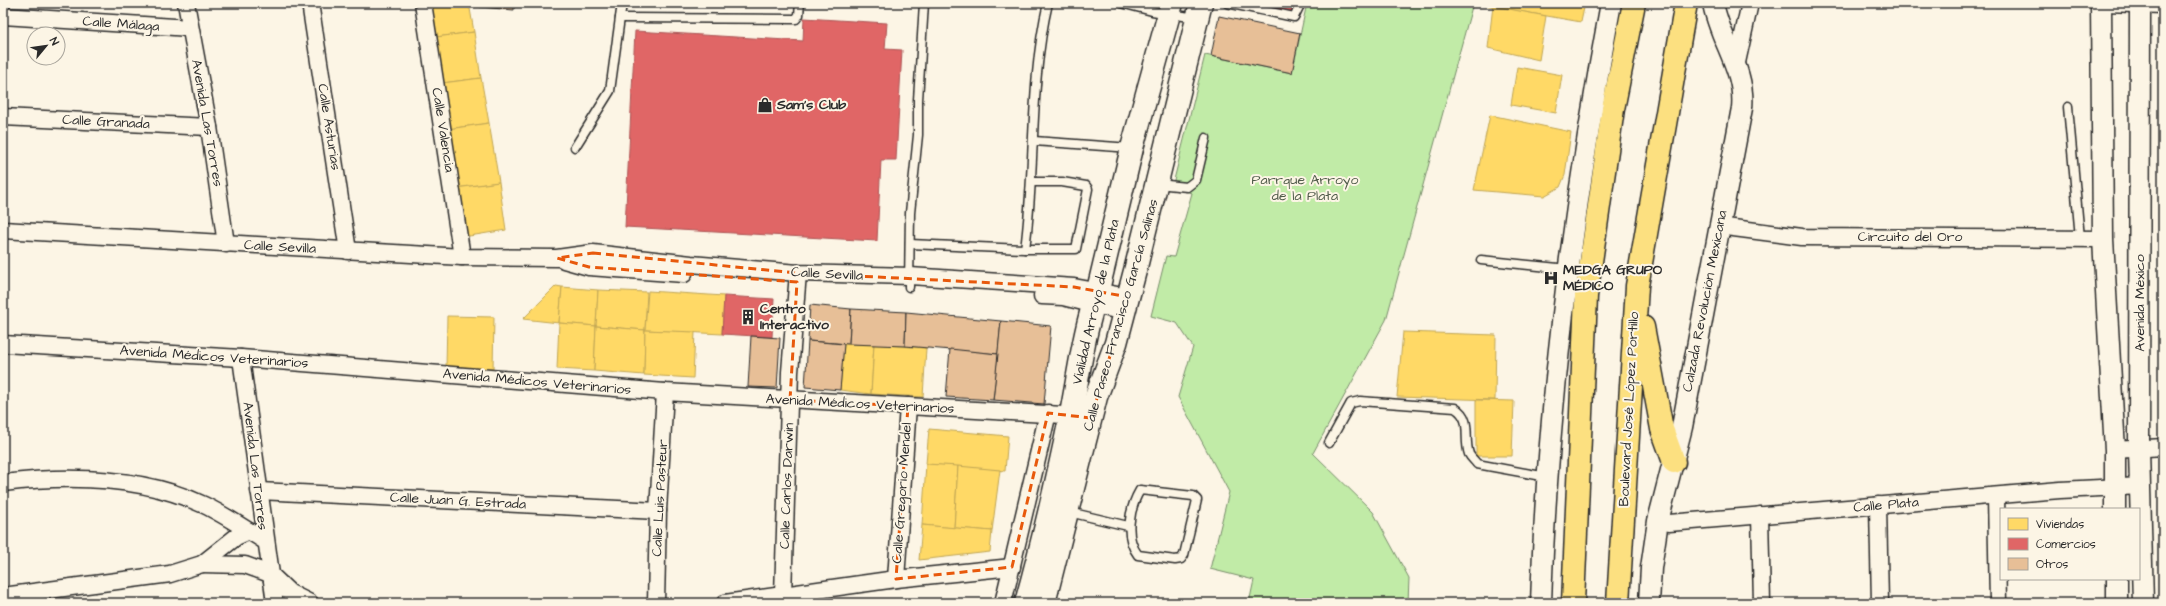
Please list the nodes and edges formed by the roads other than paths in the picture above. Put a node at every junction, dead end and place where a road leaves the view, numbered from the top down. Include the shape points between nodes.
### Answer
1 (186, 3) edge
2 (310, 3) edge
3 (423, 3) edge
4 (622, 3) edge
5 (800, 3) edge
6 (924, 3) edge
7 (1048, 3) edge
8 (1121, 3) edge
9 (1301, 3) edge
10 (1611, 3) edge
11 (1634, 3) edge
12 (1686, 3) edge
13 (1713, 3) edge
14 (1750, 3) edge
15 (2101, 3) edge
16 (2105, 3) edge
17 (1232, 4) edge
18 (2140, 4) edge
19 (2163, 5) edge
20 (1171, 9) edge
21 (1199, 11) edge
22 (3, 16) edge
23 (620, 18) junction
24 (190, 28) junction
25 (1736, 67) junction
26 (2068, 107) dead end
27 (3, 117) edge
28 (209, 127) junction
29 (1206, 138) dead end
30 (1034, 141) junction
31 (575, 147) dead end
32 (1132, 148) junction
33 (1032, 182) junction
34 (1158, 184) junction
35 (1718, 226) junction
36 (3, 230) edge
37 (2080, 238) junction
38 (2103, 239) junction
39 (226, 244) junction
40 (910, 244) junction
41 (1026, 249) junction
42 (348, 251) junction
43 (462, 257) junction
44 (1481, 260) dead end
45 (1568, 269) junction
46 (798, 277) junction
47 (910, 282) junction
48 (1637, 286) junction
49 (1095, 298) junction
50 (1126, 305) junction
51 (3, 344) edge
52 (241, 358) junction
53 (665, 392) junction
54 (790, 400) junction
55 (908, 406) junction
56 (1048, 413) junction
57 (1081, 416) junction
58 (1329, 443) dead end
59 (2163, 447) edge
60 (2139, 449) junction
61 (2115, 450) junction
62 (1674, 462) junction
63 (1548, 477) junction
64 (3, 483) edge
65 (2114, 486) junction
66 (2141, 486) junction
67 (259, 491) junction
68 (1996, 496) junction
69 (1878, 505) junction
70 (2115, 508) edge
71 (1058, 509) junction
72 (658, 511) junction
73 (1760, 515) junction
74 (1658, 521) junction
75 (1128, 526) junction
76 (249, 531) junction
77 (265, 541) junction
78 (202, 564) junction
79 (1012, 567) junction
80 (270, 574) junction
81 (896, 579) junction
82 (2116, 580) edge
83 (783, 595) junction
84 (3, 596) edge
85 (275, 603) edge
86 (310, 603) edge
87 (656, 603) edge
88 (725, 603) edge
89 (1004, 603) edge
90 (1026, 603) edge
91 (1044, 603) edge
92 (1541, 603) edge
93 (1573, 603) edge
94 (1618, 603) edge
95 (1650, 603) edge
96 (1762, 603) edge
97 (1880, 603) edge
98 (1998, 603) edge
99 (2117, 603) edge
100 (2143, 603) edge

1 - 24 street, Avenida Las Torres
2 - 42 street, Calle Asturias
3 - 43 street, Calle Valencia
4 - 23 lane
5 - 23 lane via 796,19
6 - 40 lane
7 - 30 lane via 1034,105
8 - 20 lane
9 - 17 lane via 1294,17
10 - 45 street via 1592,104
11 - 93 main road via 1613,109 1586,296
12 - 48 main road, Boulevard José López Portillo
13 - 25 street, Calzada Revolución Mexicana via 1716,20
14 - 25 street
15 - 38 street
16 - 18 street
18 - 19 street
18 - 60 street, Avenida México
20 - 21 lane
20 - 32 main road, Vialidad Arroyo de la Plata
21 - 34 main road, Calle Paseo Francisco García Salinas
22 - 24 street, Calle Málaga
23 - 31 lane via 610,91
24 - 28 street, Avenida Las Torres
25 - 35 street, Calzada Revolución Mexicana via 1742,84 1742,108
26 - 37 lane
27 - 28 street, Calle Granada
28 - 39 street, Avenida Las Torres
29 - 34 lane via 1196,180 1187,187
30 - 32 lane
30 - 33 lane
32 - 49 main road, Vialidad Arroyo de la Plata
33 - 41 lane
33 - 41 lane via 1062,182 1086,186 1088,189 1076,249
34 - 50 main road, Calle Paseo Francisco García Salinas
35 - 37 street, Circuito del Oro via 1802,237
35 - 62 street, Calzada Revolución Mexicana
36 - 39 street, Calle Sevilla
37 - 38 street, Circuito del Oro
38 - 61 street
39 - 42 street, Calle Sevilla
40 - 41 lane
40 - 47 lane
42 - 43 street, Calle Sevilla
43 - 46 street, Calle Sevilla via 557,258 589,267
44 - 45 lane
45 - 63 street
46 - 47 street, Calle Sevilla
46 - 54 street, Calle Carlos Darwin
47 - 49 street, Calle Sevilla via 1074,287
48 - 62 main road via 1662,429
48 - 94 main road, Boulevard José López Portillo
49 - 50 street, Calle Sevilla
49 - 57 main road, Vialidad Arroyo de la Plata
50 - 57 main road, Calle Paseo Francisco García Salinas via 1116,343 1096,397
51 - 52 street, Avenida Médicos Veterinarios
52 - 53 street, Avenida Médicos Veterinarios
52 - 67 street, Avenida Las Torres
53 - 54 street, Avenida Médicos Veterinarios
53 - 72 street, Calle Luis Pasteur
54 - 55 street, Avenida Médicos Veterinarios
54 - 83 street, Calle Carlos Darwin
55 - 56 street, Avenida Médicos Veterinarios
55 - 81 street, Calle Gregorio Mendel
56 - 57 street, Avenida Médicos Veterinarios
56 - 79 street
57 - 71 main road, Vialidad Arroyo de la Plata
58 - 63 lane via 1351,403 1360,401 1455,408 1462,412 1465,418 1469,454 1477,464
59 - 60 street
60 - 61 street
60 - 66 street, Avenida México
61 - 65 street
62 - 74 street, Calzada Revolución Mexicana
63 - 92 street
64 - 76 street via 42,479 92,479 146,486 203,505
65 - 66 street, Calle Plata
65 - 68 street, Calle Plata
65 - 70 street
66 - 100 street, Avenida México
67 - 72 street, Calle Juan G. Estrada
67 - 77 street, Avenida Las Torres
68 - 69 street, Calle Plata
68 - 98 street
69 - 73 street, Calle Plata
69 - 97 street
71 - 75 lane
71 - 90 main road, Vialidad Arroyo de la Plata
71 - 91 main road
72 - 87 street, Calle Luis Pasteur
73 - 74 street, Calle Plata
73 - 96 street
74 - 95 street, Calzada Revolución Mexicana via 1651,568
75 - 75 lane via 1140,490 1193,496 1197,500 1181,559 1138,555
76 - 77 street
76 - 78 street via 236,537
77 - 80 street, Avenida Las Torres
78 - 80 street via 245,565
78 - 84 street via 170,574
79 - 81 street
79 - 89 street
80 - 85 street, Avenida Las Torres
80 - 86 street via 290,593
81 - 83 street
82 - 99 street
83 - 88 street

